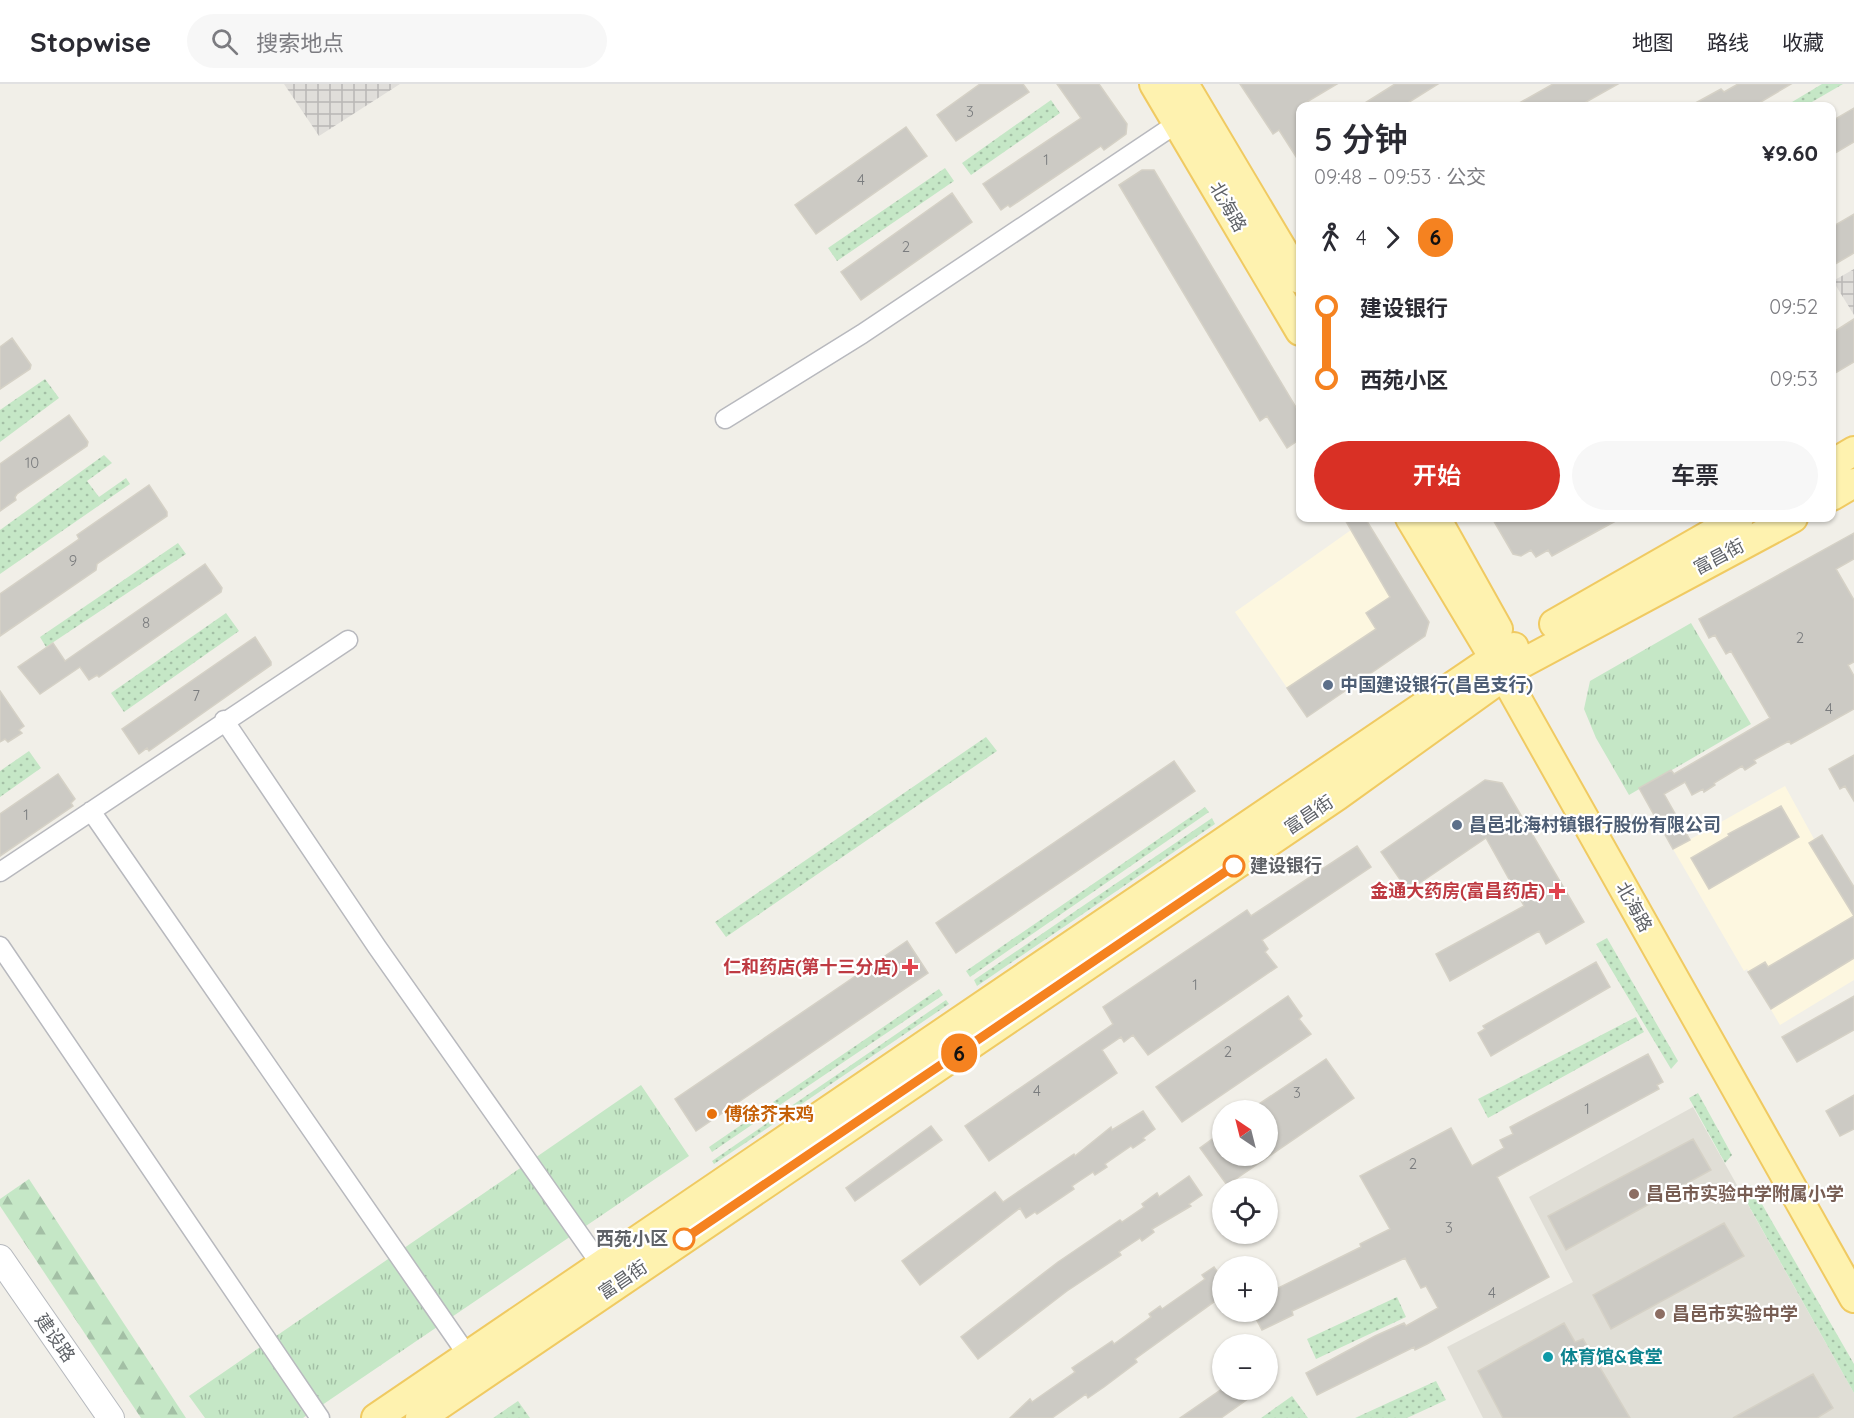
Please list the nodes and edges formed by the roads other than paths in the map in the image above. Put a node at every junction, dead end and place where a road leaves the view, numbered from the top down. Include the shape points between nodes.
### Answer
1 (1154, 84) edge
2 (1184, 84) edge
3 (1179, 122) junction
4 (1296, 272) edge
5 (1296, 324) edge
6 (725, 419) dead end
7 (1854, 452) edge
8 (1836, 462) edge
9 (1854, 483) edge
10 (1836, 494) edge
11 (1413, 522) edge
12 (1438, 522) edge
13 (1733, 522) edge
14 (1785, 522) edge
15 (348, 640) dead end
16 (1506, 662) junction
17 (225, 720) junction
18 (91, 811) junction
19 (0, 872) edge
20 (0, 946) edge
21 (1854, 1257) edge
22 (0, 1258) edge
23 (601, 1265) junction
24 (1854, 1298) edge
25 (468, 1356) junction
26 (111, 1418) edge
27 (320, 1418) edge
28 (376, 1418) edge
29 (420, 1418) edge

1 - 3 main road, 北海路
2 - 4 main road, 北海路
3 - 5 main road, 北海路
3 - 6 street via 862,334
7 - 8 main road
9 - 10 main road
11 - 16 main road, 北海路
12 - 16 main road, 北海路
13 - 16 main road, 富昌街
14 - 16 main road, 富昌街
15 - 17 street
16 - 21 main road, 北海路
16 - 23 main road, 富昌街
16 - 24 main road, 北海路
16 - 29 main road, 富昌街 via 1337,796
17 - 18 street
17 - 23 street via 377,947
18 - 19 street
18 - 25 street
20 - 27 street
22 - 26 street, 建设路
23 - 25 main road, 富昌街
25 - 28 main road, 富昌街

